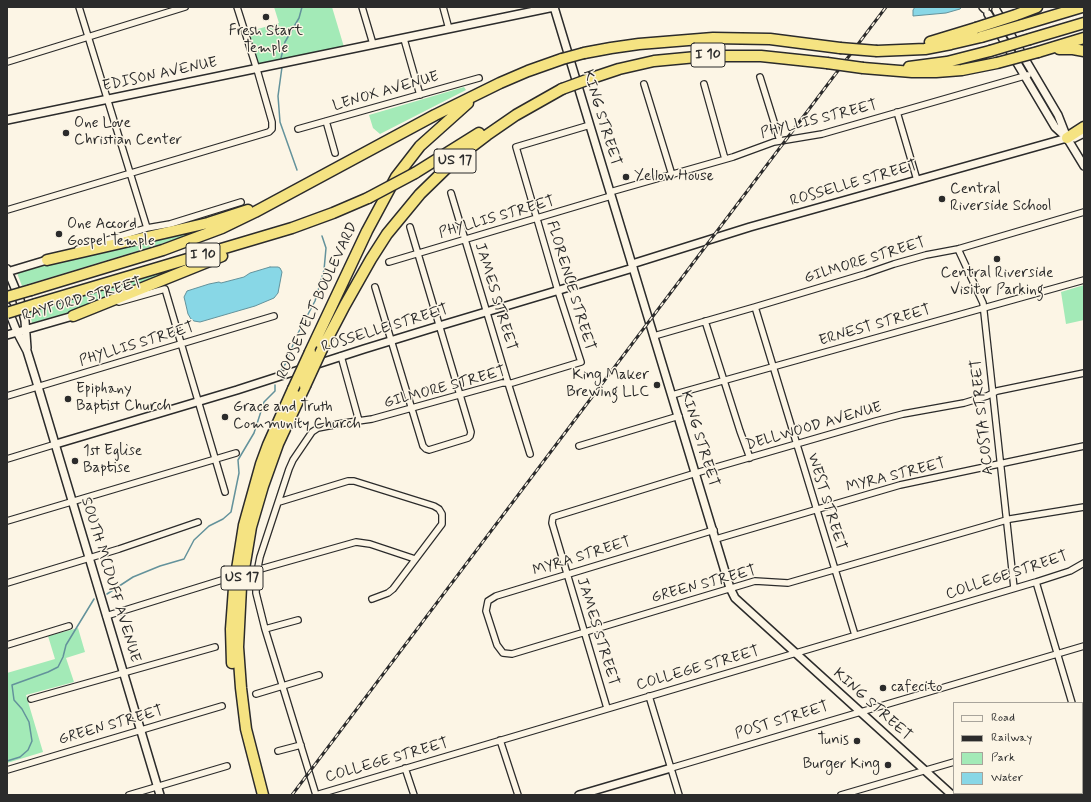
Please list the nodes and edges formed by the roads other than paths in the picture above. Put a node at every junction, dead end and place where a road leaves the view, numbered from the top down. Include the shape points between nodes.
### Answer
1 (79, 7) edge
2 (185, 7) edge
3 (237, 7) edge
4 (362, 7) edge
5 (443, 7) edge
6 (554, 7) edge
7 (1037, 7) edge
8 (1082, 7) edge
9 (997, 8) edge
10 (986, 9) edge
11 (523, 10) edge
12 (1084, 23) edge
13 (449, 29) junction
14 (979, 32) junction
15 (88, 36) junction
16 (1084, 38) edge
17 (404, 39) junction
18 (373, 44) junction
19 (1084, 51) edge
20 (1038, 52) junction
21 (7, 62) edge
22 (864, 68) junction
23 (256, 69) junction
24 (1034, 73) junction
25 (1025, 76) junction
26 (760, 77) dead end
27 (479, 78) dead end
28 (644, 84) dead end
29 (704, 84) dead end
30 (562, 89) junction
31 (484, 91) junction
32 (420, 95) junction
33 (108, 99) junction
34 (897, 112) junction
35 (7, 120) edge
36 (326, 121) junction
37 (590, 125) junction
38 (1084, 127) edge
39 (298, 129) dead end
40 (1084, 133) edge
41 (1067, 138) junction
42 (780, 141) junction
43 (336, 153) dead end
44 (725, 159) junction
45 (1084, 166) edge
46 (130, 174) junction
47 (672, 175) junction
48 (917, 180) junction
49 (301, 187) junction
50 (451, 193) dead end
51 (611, 194) junction
52 (241, 202) dead end
53 (7, 210) edge
54 (1084, 212) edge
55 (537, 219) junction
56 (410, 227) dead end
57 (147, 228) junction
58 (259, 238) junction
59 (465, 240) junction
60 (958, 249) junction
61 (418, 254) junction
62 (47, 260) junction
63 (389, 262) dead end
64 (633, 266) junction
65 (7, 270) edge
66 (1084, 280) edge
67 (375, 287) dead end
68 (558, 291) junction
69 (7, 297) edge
70 (7, 307) edge
71 (755, 307) junction
72 (984, 308) junction
73 (486, 312) junction
74 (7, 313) edge
75 (73, 316) junction
76 (274, 316) dead end
77 (705, 321) junction
78 (439, 326) junction
79 (26, 330) junction
80 (17, 332) junction
81 (7, 335) edge
82 (654, 336) junction
83 (391, 340) junction
84 (181, 344) junction
85 (27, 351) junction
86 (341, 356) junction
87 (581, 362) joint
88 (773, 367) junction
89 (1084, 373) edge
90 (724, 381) junction
91 (508, 383) junction
92 (38, 387) junction
93 (460, 394) junction
94 (992, 394) junction
95 (7, 396) edge
96 (672, 396) junction
97 (198, 402) junction
98 (412, 408) junction
99 (678, 416) junction
100 (359, 421) junction
101 (56, 444) junction
102 (796, 444) junction
103 (579, 446) dead end
104 (1084, 446) edge
105 (236, 453) dead end
106 (530, 454) dead end
107 (215, 458) junction
108 (750, 458) junction
109 (7, 459) edge
110 (1000, 464) junction
111 (696, 473) junction
112 (225, 492) dead end
113 (72, 501) junction
114 (279, 502) junction
115 (1084, 507) edge
116 (816, 509) junction
117 (553, 517) joint
118 (1005, 520) junction
119 (7, 521) edge
120 (198, 522) dead end
121 (714, 530) junction
122 (716, 539) junction
123 (89, 558) junction
124 (415, 559) junction
125 (1084, 563) edge
126 (834, 569) junction
127 (258, 570) junction
128 (567, 574) junction
129 (222, 580) dead end
130 (1036, 582) junction
131 (7, 583) edge
132 (730, 588) junction
133 (1014, 588) junction
134 (372, 599) dead end
135 (106, 616) junction
136 (298, 620) dead end
137 (69, 626) dead end
138 (265, 629) junction
139 (492, 631) joint
140 (584, 632) junction
141 (855, 635) junction
142 (7, 645) edge
143 (214, 646) dead end
144 (1084, 646) edge
145 (795, 654) junction
146 (1058, 654) junction
147 (123, 672) junction
148 (319, 675) dead end
149 (283, 686) junction
150 (256, 694) dead end
151 (650, 696) junction
152 (31, 699) dead end
153 (1072, 702) edge
154 (222, 706) dead end
155 (608, 708) junction
156 (859, 712) junction
157 (140, 730) junction
158 (500, 740) junction
159 (301, 745) junction
160 (278, 751) dead end
161 (953, 762) edge
162 (227, 766) dead end
163 (405, 768) junction
164 (671, 768) junction
165 (7, 770) edge
166 (925, 770) junction
167 (157, 787) junction
168 (858, 793) edge
169 (129, 795) edge
170 (160, 795) edge
171 (256, 795) edge
172 (263, 795) edge
173 (316, 795) edge
174 (414, 795) edge
175 (518, 795) edge
176 (579, 795) edge
177 (679, 795) edge
178 (841, 795) edge
179 (952, 795) edge

1 - 15 street
2 - 15 street
3 - 23 street
4 - 18 street
5 - 13 street
6 - 11 main road, EDISON AVENUE
6 - 37 main road, KING STREET
7 - 14 highway, bridge
8 - 14 highway, I 10, bridge via 1022,25
9 - 10 main road
9 - 24 main road
10 - 25 main road
11 - 13 main road, EDISON AVENUE
12 - 22 highway, bridge via 957,60 930,65
13 - 17 main road, EDISON AVENUE
14 - 31 highway, I 10, bridge via 951,44 925,49 876,51 774,40 717,37 645,43 562,59
15 - 21 street
15 - 33 street
16 - 20 highway, I 10
17 - 18 main road, EDISON AVENUE
17 - 32 street
18 - 23 main road, EDISON AVENUE
19 - 20 highway via 1066,49
20 - 22 highway, I 10, bridge via 997,63 936,72
22 - 30 highway, I 10, bridge via 761,56 707,56 672,59 619,69
23 - 33 main road, EDISON AVENUE
23 - 46 street via 272,129
24 - 25 street, PHYLLIS STREET
24 - 41 main road via 1060,118
25 - 34 street, PHYLLIS STREET
25 - 41 main road via 1055,128
26 - 42 street
27 - 32 street, LENOX AVENUE
28 - 47 street
29 - 44 street
30 - 58 highway, I 10, bridge via 514,112 415,174 368,198 333,213
30 - 172 highway, ROOSEVELT BOULEVARD / US 17, bridge via 521,112 458,157 420,194 387,234 344,305 278,444 251,527 241,588 238,647 246,729
31 - 49 highway, I 10
31 - 171 highway, ROOSEVELT BOULEVARD / US 17, bridge via 420,146 396,177 367,231 310,352 268,445 255,483 236,566 231,642 234,690 241,737
32 - 36 street, LENOX AVENUE
33 - 35 main road, EDISON AVENUE
33 - 46 street
34 - 42 street, PHYLLIS STREET via 814,136
34 - 48 street
36 - 39 street, LENOX AVENUE
36 - 43 street
37 - 51 main road, KING STREET
37 - 55 street, FLORENCE STREET via 516,147
38 - 41 highway
40 - 41 main road, ROSSELLE STREET
41 - 45 main road
41 - 48 main road, ROSSELLE STREET
42 - 44 street, PHYLLIS STREET
44 - 47 street, PHYLLIS STREET
46 - 53 street
46 - 57 street
47 - 51 street, PHYLLIS STREET
48 - 64 main road, ROSSELLE STREET via 750,227
49 - 62 highway via 208,223
49 - 69 highway, I 10, bridge via 238,221 197,239
50 - 59 street, JAMES STREET
51 - 55 street, PHYLLIS STREET
51 - 64 main road, KING STREET
52 - 57 street via 170,224
54 - 60 street, GILMORE STREET
55 - 59 street, PHYLLIS STREET
55 - 68 street, FLORENCE STREET
56 - 61 street
57 - 62 street
58 - 74 highway, I 10, bridge
58 - 75 highway via 237,251
59 - 61 street, PHYLLIS STREET
59 - 73 street, JAMES STREET
60 - 71 street, GILMORE STREET via 900,262
60 - 72 street, ACOSTA STREET
61 - 63 street, PHYLLIS STREET
61 - 78 street
62 - 65 main road
64 - 68 main road, ROSSELLE STREET
64 - 82 main road, KING STREET
65 - 79 main road, SOUTH MCDUFF AVENUE via 20,300
66 - 72 street, ERNEST STREET
67 - 83 street
68 - 73 main road, ROSSELLE STREET
68 - 87 street, FLORENCE STREET
70 - 80 main road, SOUTH MCDUFF AVENUE
71 - 77 street, GILMORE STREET
71 - 88 street, WEST STREET
72 - 88 street, ERNEST STREET
72 - 94 street, ACOSTA STREET
73 - 78 main road, ROSSELLE STREET
73 - 91 street, JAMES STREET
75 - 79 main road, RAYFORD STREET
75 - 84 street, RAYFORD STREET via 165,289
76 - 84 street, PHYLLIS STREET
77 - 82 street, GILMORE STREET
77 - 90 street
78 - 83 main road, ROSSELLE STREET
78 - 93 street
79 - 80 main road, RAYFORD STREET
79 - 85 main road, SOUTH MCDUFF AVENUE
80 - 81 main road, RAYFORD STREET
80 - 85 main road, SOUTH MCDUFF AVENUE
82 - 96 main road, KING STREET
83 - 86 main road, ROSSELLE STREET
83 - 98 street
84 - 92 street, PHYLLIS STREET
84 - 97 street
85 - 92 main road, SOUTH MCDUFF AVENUE
86 - 97 main road, ROSSELLE STREET
86 - 100 street
87 - 91 street, GILMORE STREET
88 - 90 street, ERNEST STREET
88 - 102 street, WEST STREET
89 - 94 street, DELLWOOD AVENUE
90 - 96 street, ERNEST STREET
90 - 108 street
91 - 93 street, GILMORE STREET
91 - 106 street, JAMES STREET
92 - 95 street, PHYLLIS STREET
92 - 101 main road, SOUTH MCDUFF AVENUE
93 - 98 street, GILMORE STREET
93 - 98 street via 471,432 468,438 429,450 423,446
94 - 102 street, DELLWOOD AVENUE via 964,403 903,414
94 - 110 street, ACOSTA STREET
96 - 99 main road, KING STREET
97 - 101 main road, ROSSELLE STREET
97 - 107 street
98 - 100 street, GILMORE STREET
99 - 103 street
99 - 111 main road, KING STREET
100 - 114 street, GILMORE STREET via 314,430 293,460
101 - 109 street, ROSSELLE STREET
101 - 113 main road, SOUTH MCDUFF AVENUE
102 - 108 street, DELLWOOD AVENUE
102 - 116 street, WEST STREET
104 - 110 street, MYRA STREET
105 - 107 street
107 - 112 street
107 - 113 street
108 - 111 street, DELLWOOD AVENUE
110 - 116 street, MYRA STREET via 900,485
110 - 118 street, ACOSTA STREET
111 - 117 street, DELLWOOD AVENUE
111 - 121 main road, KING STREET
113 - 119 street
113 - 123 main road, SOUTH MCDUFF AVENUE
114 - 124 street via 354,481 434,506 442,514 442,524
114 - 127 street
115 - 118 street, GREEN STREET
116 - 122 street, MYRA STREET
116 - 126 street, WEST STREET
117 - 128 street, JAMES STREET via 552,523
118 - 126 street, GREEN STREET
118 - 133 street, ACOSTA STREET
120 - 123 street
121 - 122 main road, KING STREET
121 - 128 street, MYRA STREET
122 - 132 main road, KING STREET
123 - 131 street
123 - 135 main road, SOUTH MCDUFF AVENUE
124 - 127 street via 356,542
124 - 134 street via 393,589
125 - 130 street, COLLEGE STREET via 1070,571
126 - 132 street, GREEN STREET via 788,582 755,581
126 - 141 street, WEST STREET
127 - 138 street via 256,593
128 - 139 street, MYRA STREET via 492,598 486,606
128 - 140 street, JAMES STREET
129 - 135 street
130 - 133 street, COLLEGE STREET
130 - 146 street
132 - 140 street, GREEN STREET
132 - 145 main road, KING STREET via 734,598
133 - 141 street, COLLEGE STREET
135 - 147 main road, SOUTH MCDUFF AVENUE
136 - 138 street
137 - 142 street
138 - 149 street
139 - 140 street, GREEN STREET via 500,650 508,654
140 - 155 street, JAMES STREET
141 - 145 street, COLLEGE STREET
143 - 147 street
144 - 146 street, POST STREET
145 - 151 street, COLLEGE STREET
145 - 156 main road, KING STREET
146 - 153 street
146 - 156 street, POST STREET
147 - 152 street
147 - 157 main road, SOUTH MCDUFF AVENUE
148 - 149 street
149 - 150 street
149 - 159 street
151 - 155 street, COLLEGE STREET
151 - 164 street
154 - 157 street, GREEN STREET
155 - 158 street, COLLEGE STREET
156 - 164 street, POST STREET
156 - 166 main road, KING STREET
157 - 165 street, GREEN STREET
157 - 167 main road, SOUTH MCDUFF AVENUE
158 - 163 street, COLLEGE STREET
158 - 175 street
159 - 160 street
159 - 173 street
161 - 166 street
162 - 167 street
163 - 173 street, COLLEGE STREET
163 - 174 street
164 - 176 main road, POST STREET
164 - 177 street
166 - 168 street
166 - 179 main road, KING STREET
167 - 169 street
167 - 170 main road, SOUTH MCDUFF AVENUE
168 - 178 street

